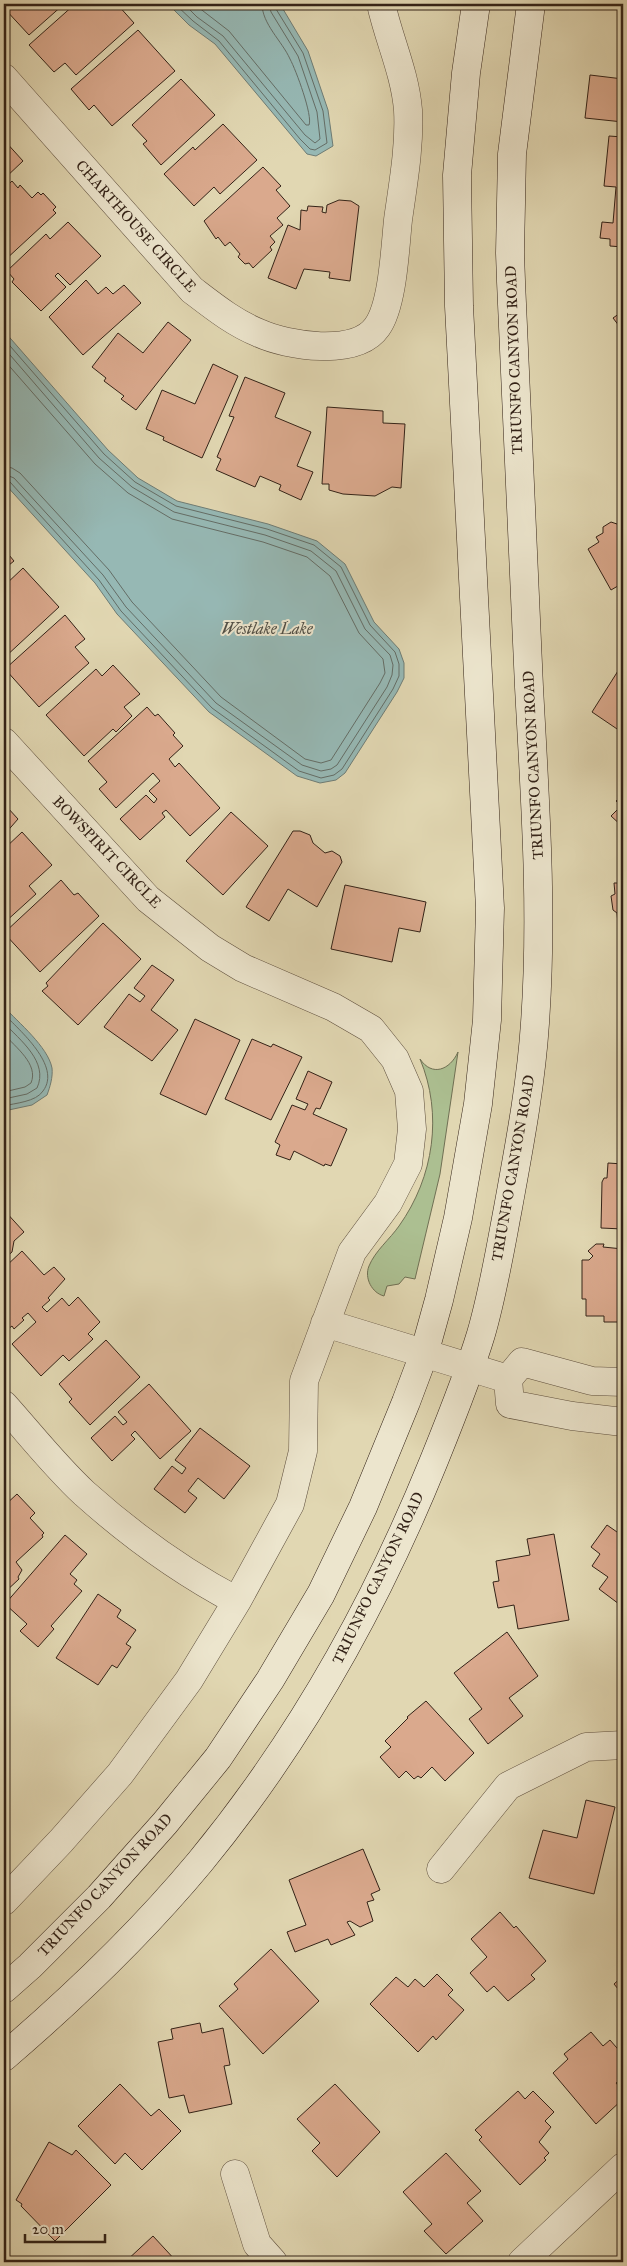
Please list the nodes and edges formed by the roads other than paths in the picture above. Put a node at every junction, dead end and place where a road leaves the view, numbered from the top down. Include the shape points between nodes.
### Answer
1 (381, 4) edge
2 (476, 4) edge
3 (531, 4) edge
4 (4, 78) edge
5 (4, 742) edge
6 (325, 1323) junction
7 (424, 1354) junction
8 (469, 1367) junction
9 (508, 1379) junction
10 (623, 1382) edge
11 (4, 1405) edge
12 (623, 1422) edge
13 (237, 1601) junction
14 (623, 1745) edge
15 (441, 1869) dead end
16 (4, 1901) edge
17 (4, 1989) edge
18 (4, 2056) edge
19 (623, 2167) edge
20 (235, 2174) dead end
21 (273, 2262) edge
22 (522, 2262) edge

1 - 4 street, CHARTHOUSE CIRCLE via 408,110 408,140 392,279 377,328 358,341 339,346 306,345 259,334 222,313 192,290
2 - 7 street, TRIUNFO CANYON ROAD via 457,175 459,306 490,908 487,1011 478,1104 458,1218
3 - 8 street, TRIUNFO CANYON ROAD via 512,154 510,253 539,874 535,1023 524,1120 502,1241 481,1333
5 - 6 street, BOWSPIRIT CIRCLE via 148,899 210,948 243,968 333,1007 371,1030 395,1059 409,1091 412,1129 408,1164 388,1203 352,1252
6 - 7 street
6 - 13 street via 304,1381 303,1451 290,1504
7 - 8 street
7 - 17 street, TRIUNFO CANYON ROAD via 363,1507 320,1594 270,1680 218,1758 165,1823 99,1897
8 - 9 street
8 - 18 street, TRIUNFO CANYON ROAD via 408,1523 360,1619 320,1692 255,1790 200,1862 134,1937 67,2002
9 - 10 street via 522,1362 592,1381
9 - 12 street via 510,1404
11 - 13 street via 83,1492 144,1545
13 - 16 street via 189,1680 120,1774
14 - 15 street via 586,1747 508,1786
19 - 22 street
20 - 21 street via 257,2244

